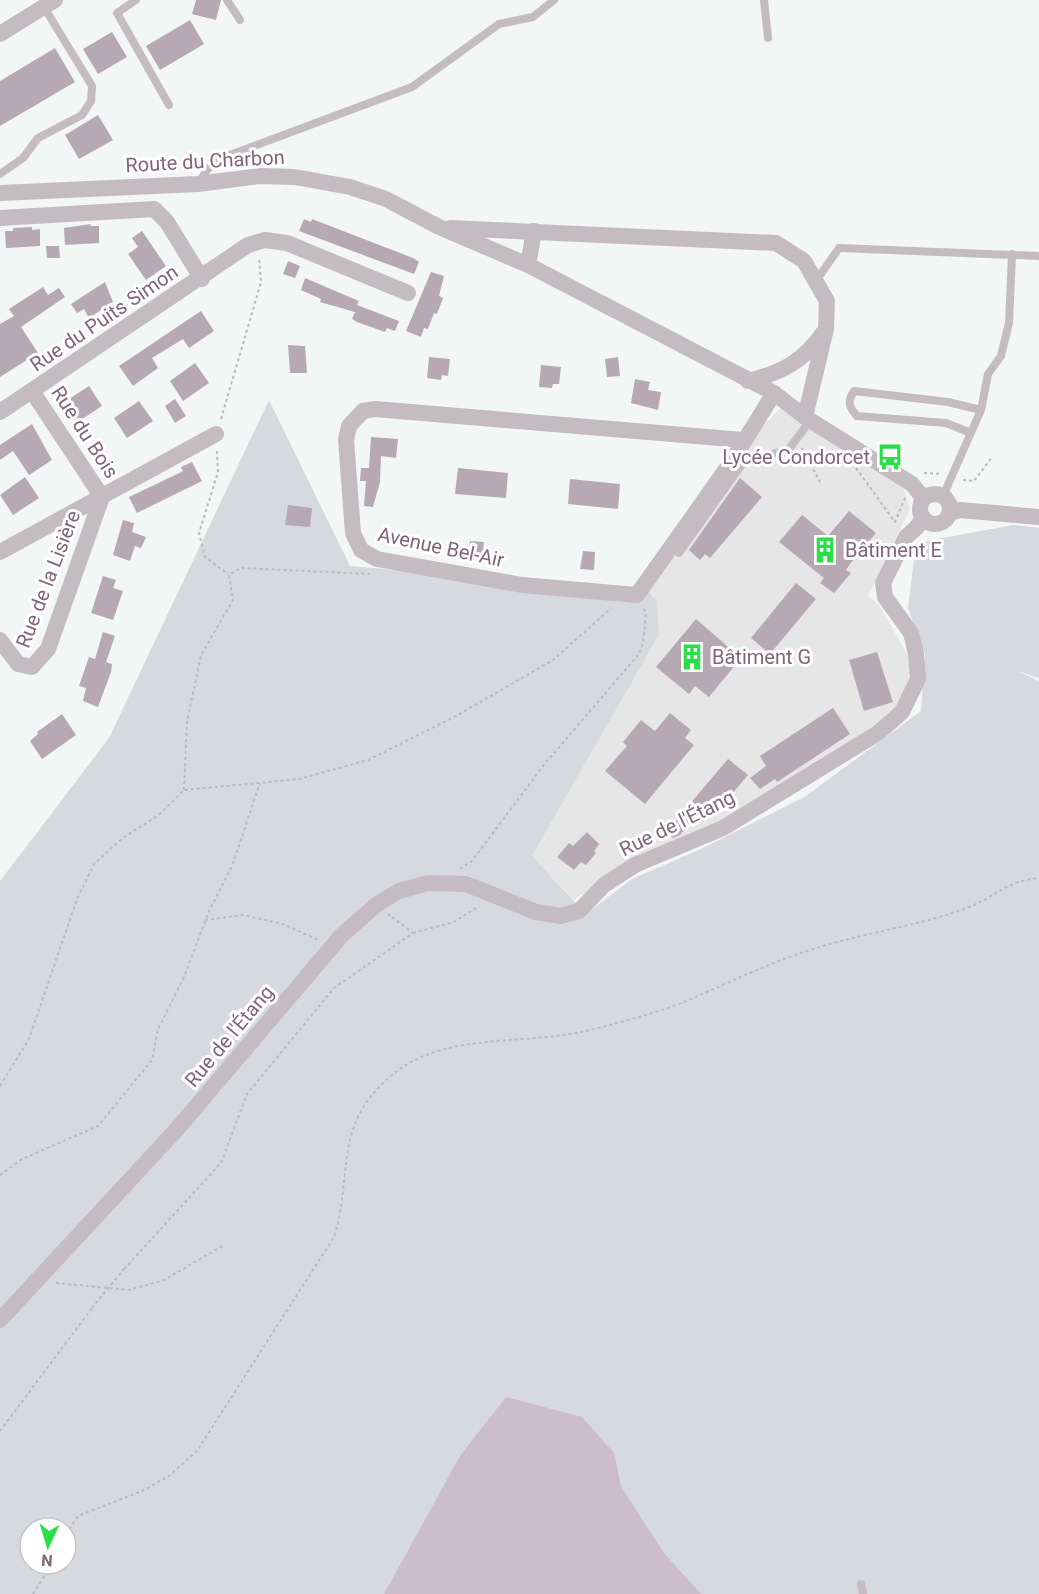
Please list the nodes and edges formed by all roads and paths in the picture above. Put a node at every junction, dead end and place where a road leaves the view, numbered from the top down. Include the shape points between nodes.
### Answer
1 (136, 0) edge
2 (227, 0) edge
3 (554, 0) edge
4 (764, 0) edge
5 (49, 3) edge
6 (240, 20) dead end
7 (0, 34) edge
8 (768, 38) dead end
9 (169, 105) dead end
10 (0, 174) edge
11 (198, 184) junction
12 (0, 193) edge
13 (0, 218) edge
14 (439, 227) junction
15 (534, 231) junction
16 (265, 240) junction
17 (1012, 255) junction
18 (1039, 256) edge
19 (528, 265) junction
20 (202, 279) junction
21 (816, 281) junction
22 (408, 293) dead end
23 (826, 329) junction
24 (748, 381) junction
25 (32, 391) junction
26 (774, 393) junction
27 (981, 410) junction
28 (0, 412) edge
29 (808, 419) junction
30 (971, 433) junction
31 (216, 434) junction
32 (797, 439) junction
33 (743, 440) junction
34 (820, 482) dead end
35 (943, 496) junction
36 (102, 497) junction
37 (924, 499) junction
38 (949, 513) junction
39 (923, 517) junction
40 (1039, 517) edge
41 (0, 552) edge
42 (679, 553) dead end
43 (229, 574) junction
44 (379, 574) dead end
45 (631, 596) junction
46 (0, 640) edge
47 (260, 783) junction
48 (184, 790) junction
49 (455, 872) dead end
50 (1039, 878) edge
51 (493, 896) junction
52 (376, 905) junction
53 (205, 920) junction
54 (413, 933) junction
55 (318, 940) dead end
56 (0, 1086) edge
57 (0, 1175) edge
58 (224, 1245) dead end
59 (36, 1281) junction
60 (0, 1320) edge
61 (0, 1431) edge
62 (78, 1516) edge
63 (44, 1576) edge
64 (861, 1584) dead end
65 (33, 1594) edge
66 (863, 1594) edge

1 - 9 lane via 117,13
2 - 6 lane
3 - 11 lane via 533,16 500,24 412,87 219,159
4 - 8 lane
5 - 7 street
5 - 10 lane via 92,86 91,101 82,115 38,138 23,158
11 - 12 street, Route du Charbon
11 - 14 street, Route du Charbon via 260,176 322,180 373,194
13 - 20 street via 154,209
14 - 15 street, Route du Charbon
14 - 19 street, Route du Charbon
15 - 19 street
15 - 21 street, Route du Charbon via 776,243 804,261
16 - 20 street, Rue du Puits Simon via 248,245
16 - 22 street via 287,243
16 - 31 path via 258,258 261,282
17 - 18 lane
17 - 21 lane via 839,249
17 - 27 lane via 1009,323 1001,356 988,374
19 - 24 street, Route du Charbon
20 - 25 street, Rue du Puits Simon
21 - 23 street, Route du Charbon via 827,301
23 - 24 street via 801,360 773,375
23 - 29 street, Route du Charbon
24 - 26 street, Route du Charbon
25 - 28 street, Rue du Puits Simon
25 - 36 street, Rue du Bois
26 - 29 street, Route du Charbon
26 - 33 street
27 - 30 lane
27 - 30 lane via 948,402 854,391 849,399 857,416 946,423
29 - 32 lane
29 - 37 street, Route du Charbon via 912,484
30 - 35 lane
31 - 36 street, Rue de la Lisière
31 - 43 path via 218,472 200,533 206,557
32 - 34 path
32 - 42 lane via 789,449 743,464
33 - 45 street via 732,461
33 - 45 street, Avenue Bel-Air via 375,409 363,411 349,426 346,450 353,533 368,556 522,585
35 - 37 street via 933,494
35 - 38 street
36 - 41 street, Rue de la Lisière
36 - 46 street, Rue de la Lisière via 48,649 32,667 18,664
37 - 39 street via 920,511
38 - 39 street via 937,524
38 - 40 street via 960,510
39 - 51 street, Rue de l'Étang via 906,537 883,583 885,597 911,633 918,679 902,712 878,734 723,828 635,865 604,885 579,911 561,916 536,912
43 - 44 path via 240,568
43 - 48 path via 233,600 201,655 189,711
45 - 47 path via 553,660 458,715 368,760 299,779
45 - 49 path via 646,613 639,654 543,766 472,861
47 - 48 path
47 - 53 path via 232,866
48 - 56 path via 159,815 124,837 94,864 77,899 29,1039
50 - 62 path via 999,889 971,907 808,950 647,1014 551,1038 468,1045 429,1053 404,1065 383,1083 352,1124 346,1147 343,1210 334,1237 197,1450 169,1476 142,1491
51 - 52 street, Rue de l'Étang via 466,884 428,883 399,891
51 - 54 path via 454,922
52 - 54 path
52 - 59 street, Rue de l'Étang via 342,935 178,1128
53 - 55 path via 243,915 283,924
53 - 57 path via 184,977 158,1029 152,1060 98,1126 22,1159
54 - 61 path, bridge via 334,988 247,1094 221,1163 124,1269
58 - 59 path via 164,1280 129,1290
59 - 60 street, Rue de l'Étang
63 - 65 path
64 - 66 lane

